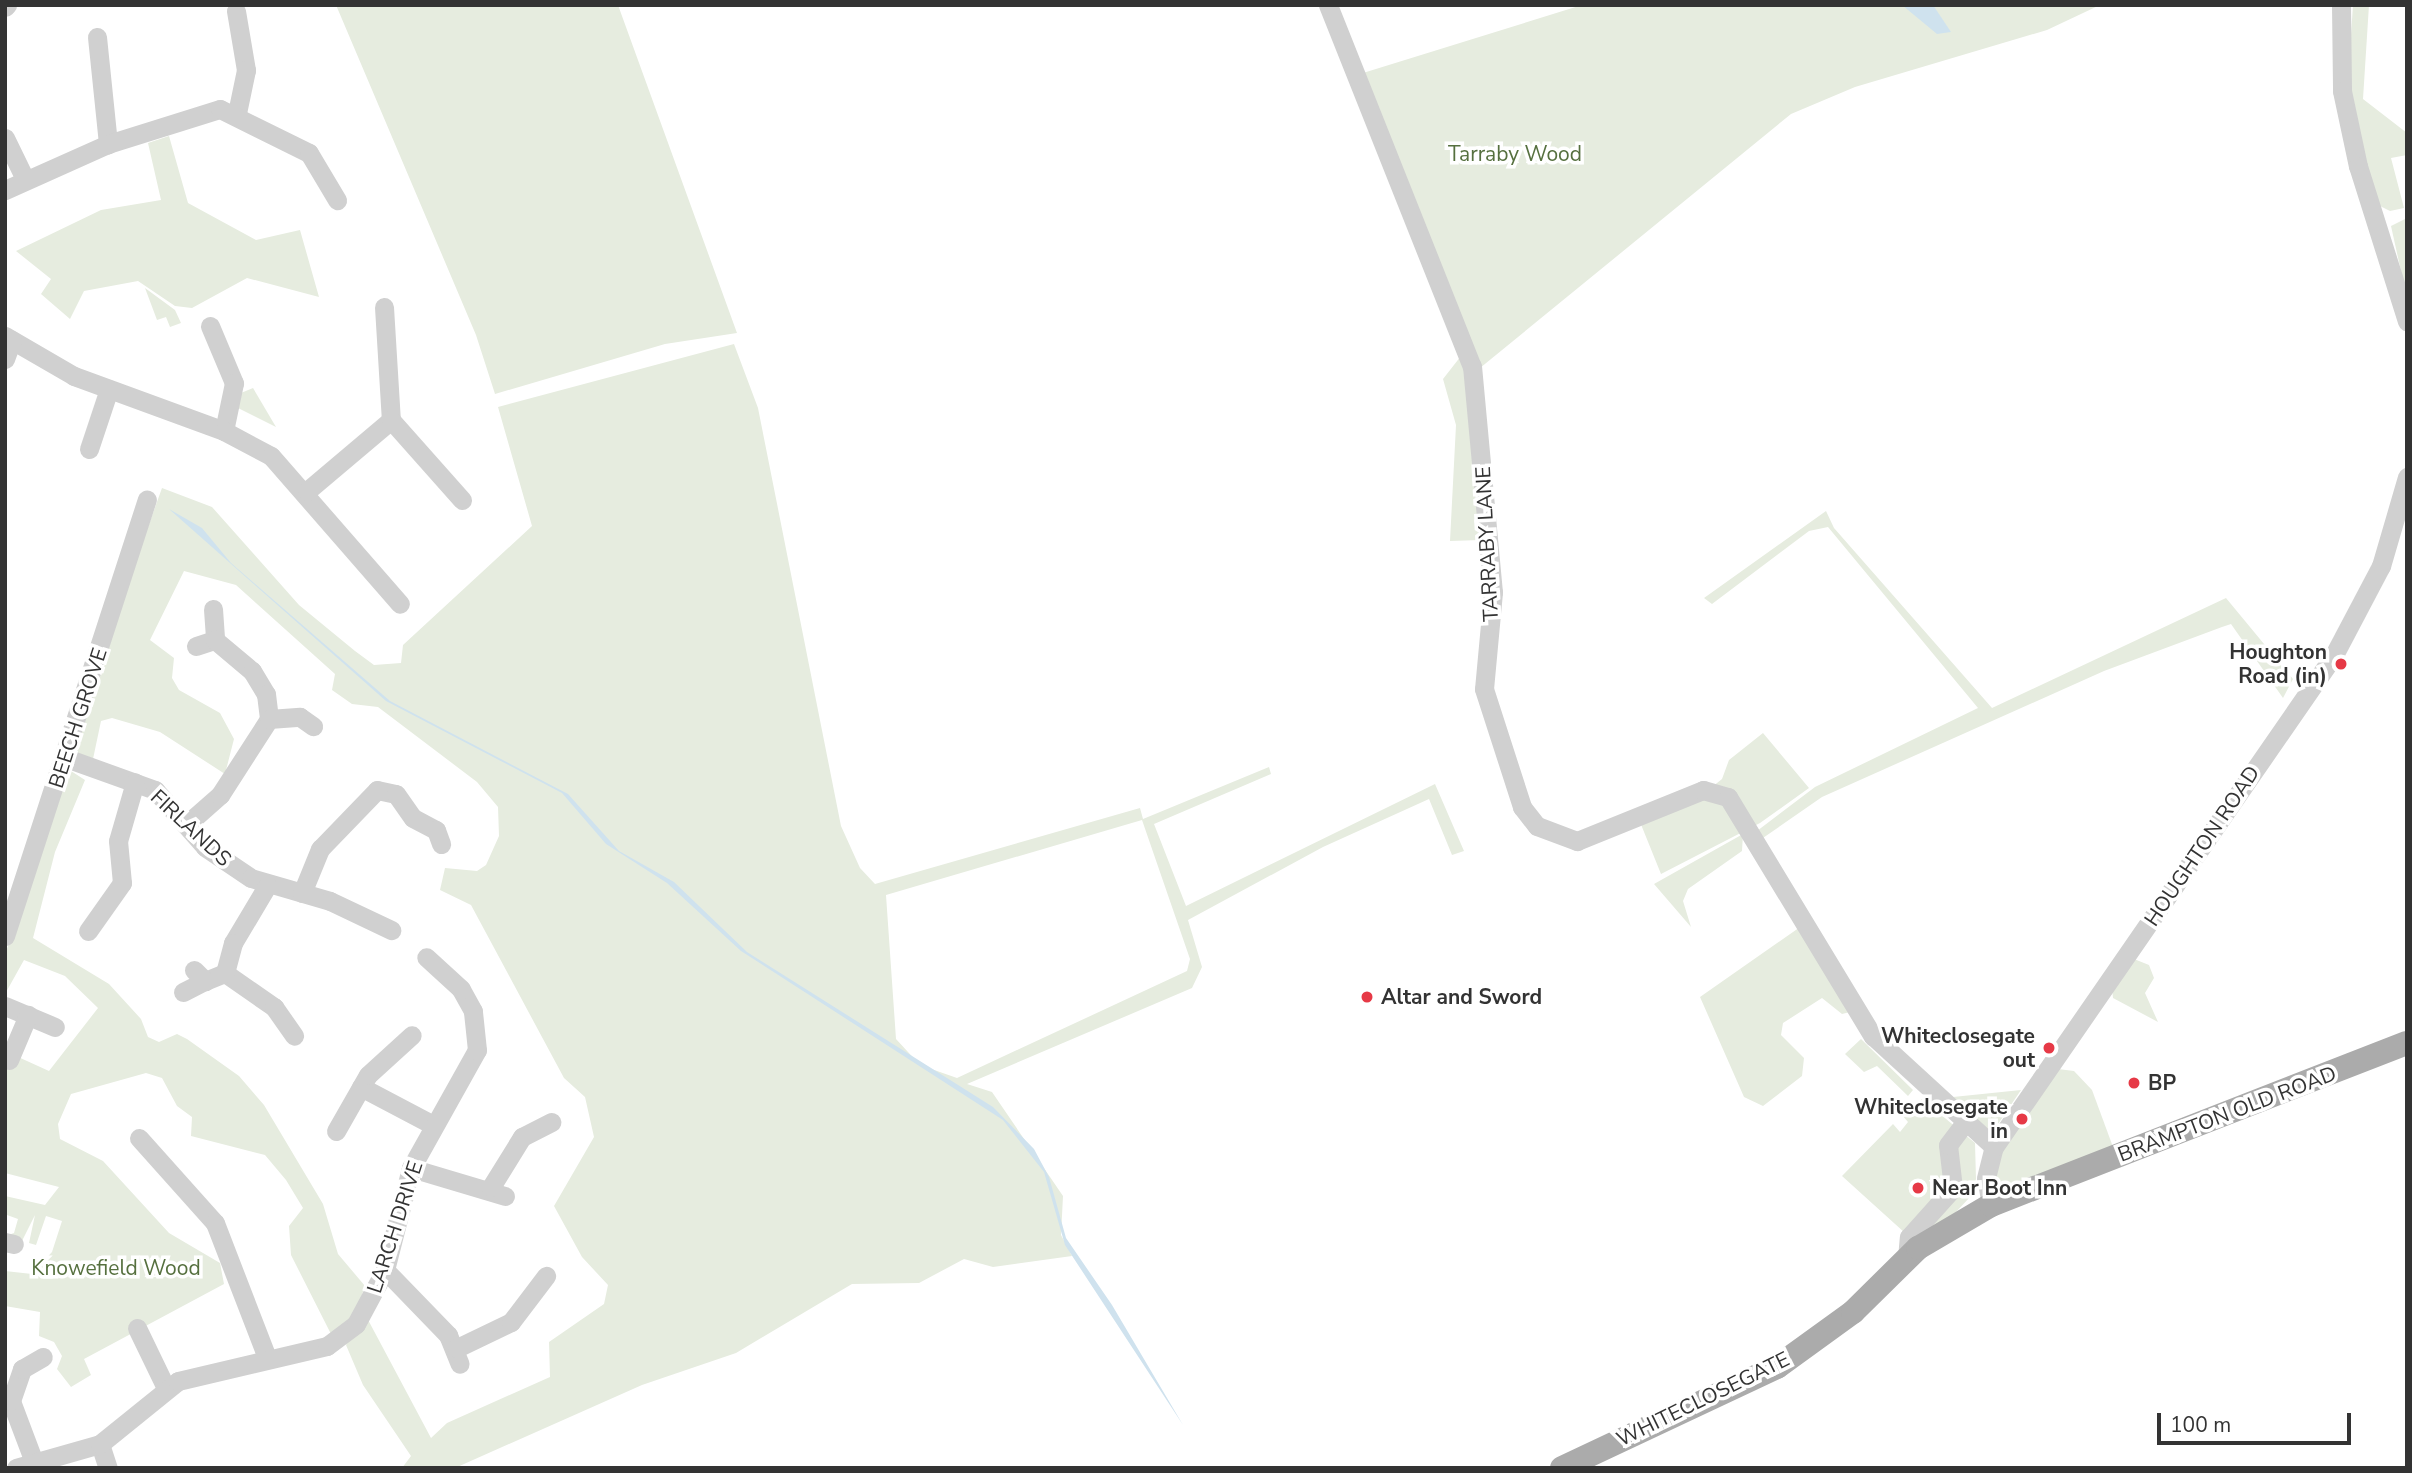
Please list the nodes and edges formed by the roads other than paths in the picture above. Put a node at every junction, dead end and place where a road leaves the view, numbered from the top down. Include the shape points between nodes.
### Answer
1 (1328, 5) edge
2 (2341, 5) edge
3 (236, 11) dead end
4 (97, 37) dead end
5 (237, 113) junction
6 (5, 138) edge
7 (108, 144) junction
8 (25, 179) junction
9 (5, 190) edge
10 (337, 200) dead end
11 (384, 307) dead end
12 (2407, 321) edge
13 (210, 326) dead end
14 (7, 345) edge
15 (109, 389) junction
16 (391, 420) junction
17 (223, 431) junction
18 (89, 449) dead end
19 (2407, 477) edge
20 (307, 491) junction
21 (147, 500) dead end
22 (462, 500) dead end
23 (400, 604) dead end
24 (213, 609) dead end
25 (269, 719) junction
26 (313, 726) dead end
27 (66, 758) junction
28 (135, 782) junction
29 (187, 824) junction
30 (441, 844) dead end
31 (267, 886) junction
32 (302, 894) junction
33 (391, 930) dead end
34 (88, 931) dead end
35 (5, 936) edge
36 (426, 957) dead end
37 (225, 973) junction
38 (184, 992) dead end
39 (5, 1006) edge
40 (28, 1015) junction
41 (55, 1027) dead end
42 (412, 1035) dead end
43 (293, 1036) dead end
44 (2407, 1043) edge
45 (9, 1060) dead end
46 (360, 1087) junction
47 (551, 1122) dead end
48 (1964, 1124) junction
49 (433, 1125) junction
50 (336, 1131) dead end
51 (139, 1138) dead end
52 (1994, 1147) junction
53 (411, 1168) junction
54 (2047, 1185) joint
55 (1991, 1205) junction
56 (1907, 1258) junction
57 (385, 1270) junction
58 (549, 1276) dead end
59 (137, 1328) dead end
60 (43, 1357) dead end
61 (267, 1358) junction
62 (166, 1388) junction
63 (8, 1401) edge
64 (100, 1444) junction
65 (25, 1465) edge
66 (108, 1468) edge
67 (1562, 1468) edge

1 - 48 street, TARRABY LANE via 1472,366 1493,592 1484,689 1522,807 1537,826 1577,841 1703,790 1728,797 1873,1036
2 - 12 street via 2342,91 2358,166
3 - 5 street via 246,70
4 - 7 street
5 - 7 street via 206,111
5 - 10 street via 309,153
6 - 8 street
7 - 8 street
8 - 9 street
11 - 16 street
13 - 17 street via 234,383
14 - 15 street
15 - 17 street
15 - 18 street
16 - 20 street
16 - 22 street
17 - 20 street via 271,456
19 - 52 street, HOUGHTON ROAD via 2381,566 2334,655
20 - 23 street
21 - 27 street, BEECH GROVE
24 - 25 street via 205,643 262,683
25 - 26 street via 300,717
25 - 29 street via 220,795
27 - 28 street, FIRLANDS
27 - 35 street, BEECH GROVE
28 - 29 street, FIRLANDS via 155,790
28 - 34 street via 118,841 122,883
29 - 31 street, FIRLANDS via 218,858
30 - 32 street via 436,820 412,818 396,794 370,793 320,849
31 - 32 street, FIRLANDS
31 - 37 street via 233,943
32 - 33 street, FIRLANDS
36 - 49 street, LARCH DRIVE via 461,989 479,1037 473,1063
37 - 38 street via 200,976
37 - 43 street via 274,1007
39 - 40 street
40 - 41 street
40 - 45 street
42 - 46 street
44 - 54 main road, BRAMPTON OLD ROAD
46 - 49 street
46 - 50 street
47 - 53 street via 522,1137 498,1192
48 - 52 street, TARRABY LANE
48 - 56 street via 1948,1145 1953,1188 1909,1237
49 - 53 street, LARCH DRIVE
51 - 61 street via 215,1223
52 - 55 street, HOUGHTON ROAD via 1986,1178
53 - 57 street, LARCH DRIVE
54 - 55 main road, WHITECLOSEGATE
55 - 56 main road, WHITECLOSEGATE
56 - 67 main road, WHITECLOSEGATE via 1853,1311 1777,1367
57 - 58 street via 459,1356 511,1322
57 - 61 street, LARCH DRIVE via 365,1311 344,1336 304,1353
59 - 62 street
60 - 63 street, LARCH DRIVE via 22,1369
61 - 62 street, LARCH DRIVE via 199,1372
62 - 64 street, LARCH DRIVE
63 - 65 street, LARCH DRIVE
64 - 65 street, LARCH DRIVE
64 - 66 street

